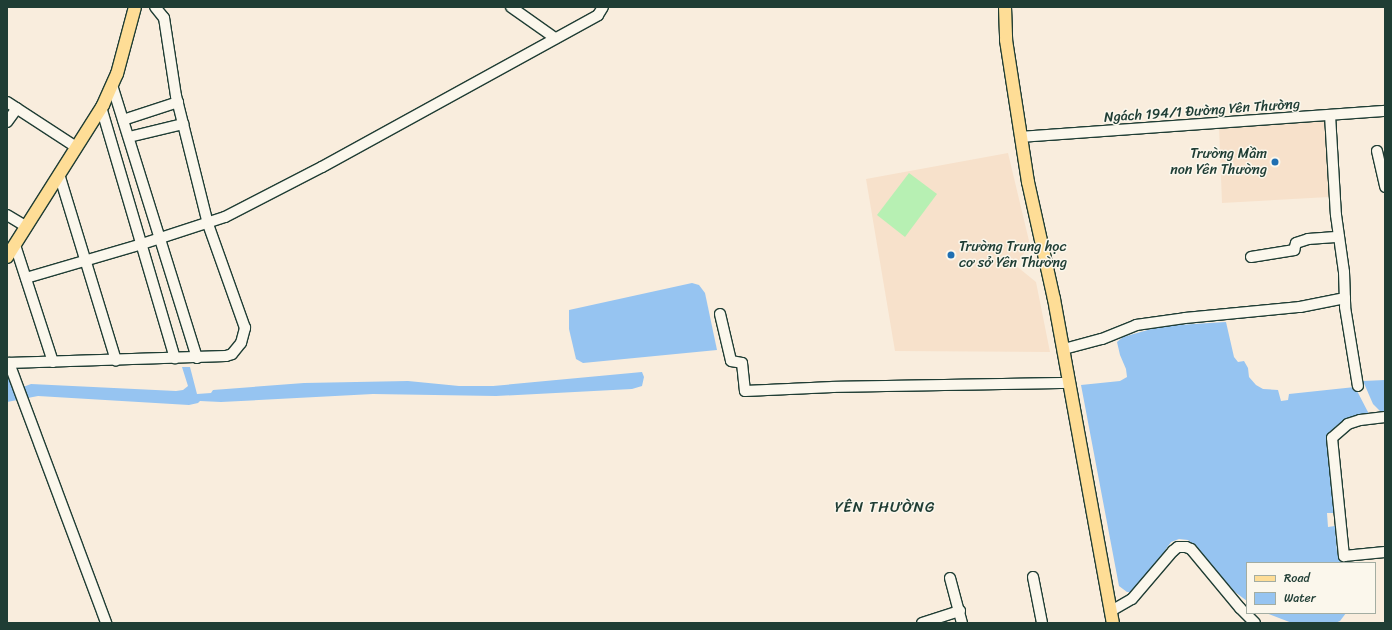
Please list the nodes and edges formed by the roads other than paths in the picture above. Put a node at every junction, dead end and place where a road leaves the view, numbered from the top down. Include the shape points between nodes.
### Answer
1 (135, 7) edge
2 (155, 7) edge
3 (511, 7) edge
4 (603, 7) edge
5 (1005, 7) edge
6 (555, 38) junction
7 (112, 85) junction
8 (7, 102) edge
9 (178, 102) junction
10 (102, 107) junction
11 (17, 108) junction
12 (1385, 111) edge
13 (1330, 115) junction
14 (123, 120) junction
15 (7, 122) edge
16 (183, 124) junction
17 (129, 137) junction
18 (1021, 137) junction
19 (76, 147) junction
20 (1377, 151) dead end
21 (59, 174) junction
22 (1385, 187) edge
23 (7, 215) edge
24 (208, 224) junction
25 (27, 227) junction
26 (1339, 237) junction
27 (161, 238) junction
28 (142, 244) junction
29 (15, 245) junction
30 (7, 257) edge
31 (1251, 257) dead end
32 (86, 261) junction
33 (26, 278) junction
34 (1345, 298) junction
35 (720, 314) dead end
36 (1064, 349) junction
37 (175, 358) junction
38 (197, 358) junction
39 (116, 360) junction
40 (53, 362) junction
41 (8, 363) edge
42 (1070, 383) junction
43 (1358, 386) dead end
44 (1385, 417) edge
45 (1385, 552) edge
46 (1033, 577) dead end
47 (950, 578) dead end
48 (960, 611) junction
49 (1112, 617) edge
50 (106, 623) edge
51 (922, 623) edge
52 (962, 623) edge
53 (1042, 623) edge
54 (1255, 623) edge

1 - 7 main road via 118,74
2 - 9 street via 164,18
3 - 6 street
4 - 6 street via 598,15
5 - 18 main road via 1006,40
6 - 24 street via 322,167
7 - 10 main road
7 - 14 street
8 - 11 street
9 - 14 street
9 - 16 street
10 - 19 main road
10 - 28 street
11 - 15 street
11 - 19 street
12 - 13 street, Ngách 194/1 Đường Yên Thường
13 - 18 street, Ngách 194/1 Đường Yên Thường
13 - 26 street
14 - 17 street
16 - 17 street
16 - 24 street
17 - 27 street
18 - 36 main road via 1028,182
19 - 21 main road
20 - 22 street
21 - 25 main road
21 - 32 street
23 - 25 street
24 - 27 street
24 - 38 street via 245,328 241,343 232,354
25 - 29 main road
26 - 31 street via 1308,239 1296,243 1294,250
26 - 34 street
27 - 28 street
27 - 38 street
28 - 32 street
28 - 37 street
29 - 30 main road
29 - 33 street
32 - 33 street
32 - 39 street
33 - 40 street
34 - 36 street via 1300,307 1136,325 1102,339
34 - 43 street
35 - 42 street via 731,361 742,363 744,391
36 - 42 main road
37 - 38 street
37 - 39 street
39 - 40 street
40 - 41 street
41 - 50 street
42 - 49 main road
44 - 45 street via 1348,424 1332,438 1344,556
46 - 53 street
47 - 48 street
48 - 51 street
48 - 52 street
49 - 54 street via 1132,599 1173,551 1178,547 1186,547 1191,549

